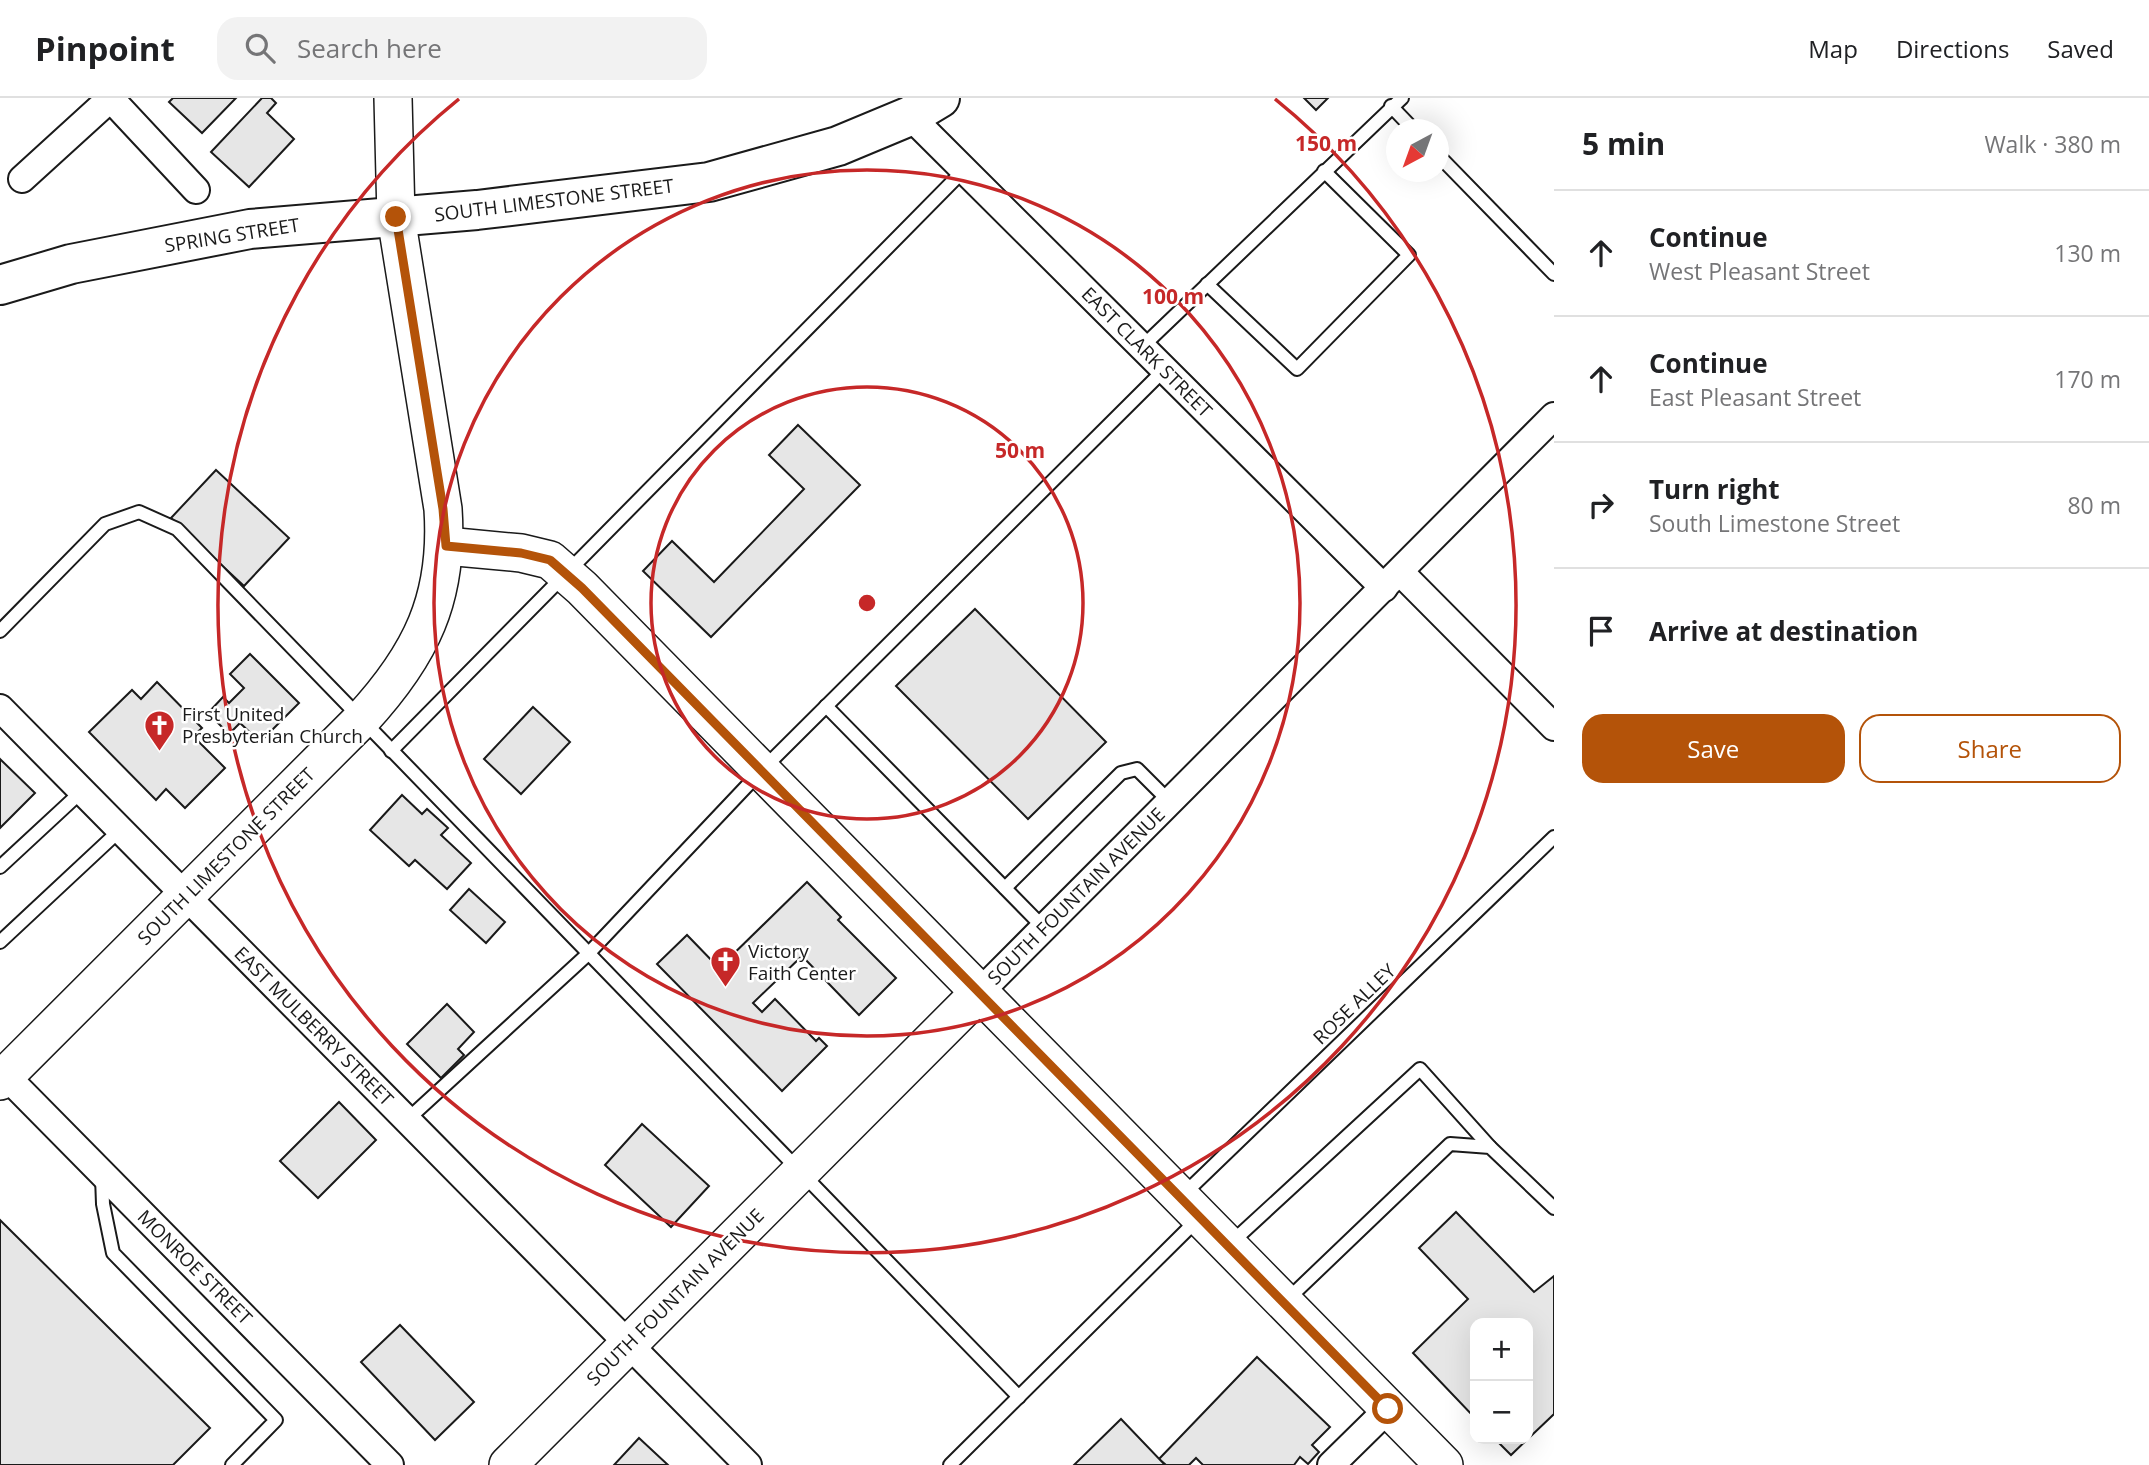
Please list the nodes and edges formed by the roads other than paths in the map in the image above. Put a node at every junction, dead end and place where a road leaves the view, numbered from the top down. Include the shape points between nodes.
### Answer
1 (111, 98) edge
2 (393, 98) edge
3 (1396, 102) edge
4 (925, 107) edge
5 (1407, 119) edge
6 (1449, 166) edge
7 (964, 170) junction
8 (1324, 171) junction
9 (22, 179) dead end
10 (196, 190) dead end
11 (396, 217) junction
12 (1554, 274) edge
13 (1207, 284) junction
14 (0, 285) edge
15 (1142, 347) junction
16 (1164, 370) junction
17 (1554, 416) edge
18 (446, 546) junction
19 (566, 574) junction
20 (1392, 580) junction
21 (0, 631) edge
22 (825, 706) junction
23 (0, 708) edge
24 (361, 720) junction
25 (1554, 727) edge
26 (391, 751) junction
27 (761, 771) junction
28 (82, 791) junction
29 (1170, 801) junction
30 (120, 830) junction
31 (1554, 837) edge
32 (0, 867) edge
33 (1005, 888) junction
34 (186, 896) junction
35 (1043, 927) junction
36 (0, 943) edge
37 (588, 954) junction
38 (979, 993) junction
39 (2, 1076) edge
40 (407, 1120) junction
41 (1490, 1147) junction
42 (800, 1172) junction
43 (102, 1174) junction
44 (1190, 1208) junction
45 (1554, 1208) edge
46 (1228, 1246) junction
47 (1284, 1303) junction
48 (629, 1344) junction
49 (1019, 1397) junction
50 (1388, 1409) junction
51 (232, 1465) edge
52 (390, 1465) edge
53 (508, 1465) edge
54 (748, 1465) edge
55 (950, 1465) edge
56 (1331, 1465) edge
57 (1444, 1465) edge

1 - 9 street
1 - 10 street
2 - 11 street
3 - 5 lane
3 - 8 lane
4 - 7 street, EAST CLARK STREET
4 - 11 main road, SOUTH LIMESTONE STREET via 838,146 709,182
6 - 12 lane
7 - 15 street, EAST CLARK STREET
7 - 19 lane
8 - 13 lane
8 - 13 lane via 1409,255 1297,369
11 - 14 main road, SPRING STREET via 250,229 71,264
11 - 18 street, SOUTH LIMESTONE STREET
13 - 15 lane
15 - 16 street, EAST CLARK STREET
16 - 20 street, EAST CLARK STREET
16 - 22 lane
17 - 20 street, SOUTH FOUNTAIN AVENUE
18 - 19 street via 521,553 550,560
18 - 24 street, SOUTH LIMESTONE STREET via 441,583 424,629 402,671
19 - 26 lane
19 - 27 street
20 - 25 street, EAST CLARK STREET
20 - 29 street, SOUTH FOUNTAIN AVENUE
21 - 24 lane via 105,524 139,512 177,529
22 - 27 lane
22 - 33 lane
23 - 28 street, EAST MULBERRY STREET
24 - 26 lane
24 - 34 street, SOUTH LIMESTONE STREET
26 - 37 lane
27 - 37 lane
27 - 38 street
28 - 30 street, EAST MULBERRY STREET
28 - 32 lane
29 - 33 lane via 1137,769 1121,773
29 - 35 street, SOUTH FOUNTAIN AVENUE
30 - 34 street, EAST MULBERRY STREET
30 - 36 lane
31 - 44 lane, ROSE ALLEY
33 - 35 lane
34 - 39 street, SOUTH LIMESTONE STREET
34 - 40 street, EAST MULBERRY STREET
35 - 38 street, SOUTH FOUNTAIN AVENUE
37 - 40 lane
37 - 42 lane
38 - 42 street, SOUTH FOUNTAIN AVENUE
38 - 44 street
39 - 43 street, MONROE STREET
40 - 48 street, EAST MULBERRY STREET
41 - 45 lane
41 - 46 lane via 1420,1069
41 - 47 lane via 1450,1144
42 - 48 street, SOUTH FOUNTAIN AVENUE
42 - 49 lane
43 - 51 lane via 113,1253 276,1420
43 - 52 street, MONROE STREET
44 - 46 street
44 - 49 lane, ROSE ALLEY
46 - 47 street
47 - 50 street
48 - 53 street, SOUTH FOUNTAIN AVENUE
48 - 54 street, EAST MULBERRY STREET
49 - 55 lane, ROSE ALLEY
50 - 56 street
50 - 57 street

